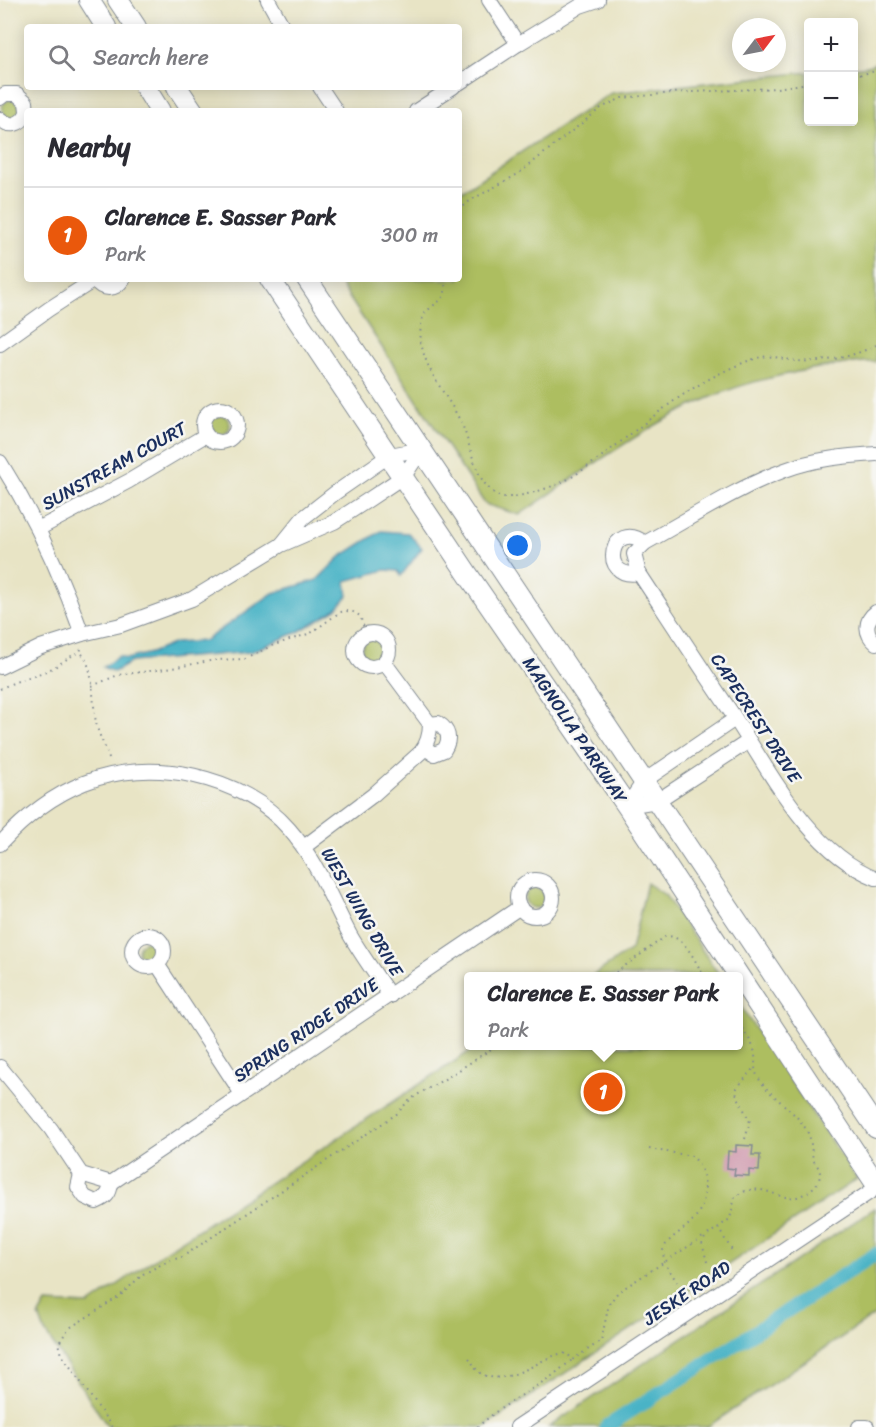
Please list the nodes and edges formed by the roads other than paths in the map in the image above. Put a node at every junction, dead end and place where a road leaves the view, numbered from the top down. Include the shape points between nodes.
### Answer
1 (88, 0) edge
2 (118, 0) edge
3 (268, 0) edge
4 (489, 0) edge
5 (598, 0) edge
6 (104, 24) edge
7 (134, 24) edge
8 (281, 24) edge
9 (518, 44) junction
10 (462, 81) edge
11 (147, 90) edge
12 (179, 90) edge
13 (322, 90) edge
14 (448, 90) edge
15 (0, 98) edge
16 (27, 108) edge
17 (158, 108) edge
18 (191, 108) edge
19 (334, 108) edge
20 (422, 108) edge
21 (0, 119) edge
22 (24, 120) edge
23 (91, 282) edge
24 (96, 282) edge
25 (120, 282) edge
26 (272, 282) edge
27 (308, 282) edge
28 (0, 344) edge
29 (206, 435) dead end
30 (422, 449) junction
31 (876, 454) edge
32 (390, 455) junction
33 (0, 462) edge
34 (404, 476) junction
35 (38, 529) junction
36 (645, 543) junction
37 (281, 545) junction
38 (639, 573) junction
39 (876, 612) edge
40 (82, 634) junction
41 (876, 643) edge
42 (384, 662) junction
43 (0, 667) edge
44 (735, 719) junction
45 (430, 724) junction
46 (749, 741) junction
47 (425, 748) junction
48 (644, 781) junction
49 (657, 801) junction
50 (627, 806) junction
51 (0, 844) edge
52 (304, 847) junction
53 (876, 878) edge
54 (520, 907) dead end
55 (158, 964) dead end
56 (736, 972) edge
57 (743, 983) edge
58 (390, 996) junction
59 (0, 1067) edge
60 (242, 1094) junction
61 (876, 1128) edge
62 (81, 1174) junction
63 (111, 1183) junction
64 (876, 1186) edge
65 (517, 1427) edge
66 (859, 1427) edge
67 (867, 1427) edge

1 - 6 main road
2 - 7 main road
3 - 8 street
4 - 9 street
5 - 9 street via 580,6
9 - 10 street
11 - 17 main road
12 - 18 main road
13 - 19 street
14 - 20 street
15 - 16 street via 17,94
21 - 22 street via 13,125
23 - 28 street
24 - 25 street via 111,288
26 - 32 main road, MAGNOLIA PARKWAY
27 - 30 main road, MAGNOLIA PARKWAY
29 - 35 street, SUNSTREAM COURT
30 - 32 street
30 - 34 street
30 - 48 main road, MAGNOLIA PARKWAY
31 - 36 street via 824,460 786,470
32 - 34 main road, MAGNOLIA PARKWAY
32 - 37 street via 303,518
33 - 35 street
34 - 37 street via 334,522
34 - 50 main road, MAGNOLIA PARKWAY
35 - 40 street
36 - 38 street, CAPECREST DRIVE via 634,554
36 - 38 street via 631,536 623,538 612,551 612,560 622,572
37 - 40 street via 192,599 121,625
38 - 44 street, CAPECREST DRIVE
39 - 41 street via 866,627
40 - 43 street via 41,647
42 - 42 street via 375,666 364,664 357,656 358,641 366,634 376,633 385,639 389,648
42 - 45 street
44 - 46 street, CAPECREST DRIVE
44 - 48 street
45 - 47 street
45 - 47 street via 443,726 449,739 444,750 434,754
46 - 49 street
46 - 53 street, CAPECREST DRIVE via 783,792 829,849
47 - 52 street via 373,795
48 - 49 main road, MAGNOLIA PARKWAY
48 - 50 street
49 - 50 street
49 - 61 main road, MAGNOLIA PARKWAY
50 - 56 main road, MAGNOLIA PARKWAY
51 - 52 street, WEST WING DRIVE via 36,810 86,782 134,772 164,772 219,783 247,795 273,814
52 - 58 street, WEST WING DRIVE via 351,936
54 - 58 street, SPRING RIDGE DRIVE
55 - 60 street
57 - 64 main road, MAGNOLIA PARKWAY
58 - 60 street, SPRING RIDGE DRIVE
59 - 62 street via 51,1129
60 - 63 street, SPRING RIDGE DRIVE
62 - 63 street
62 - 63 street, SPRING RIDGE DRIVE via 78,1186 85,1197 96,1202 106,1197
64 - 65 street, JESKE ROAD
66 - 67 street

